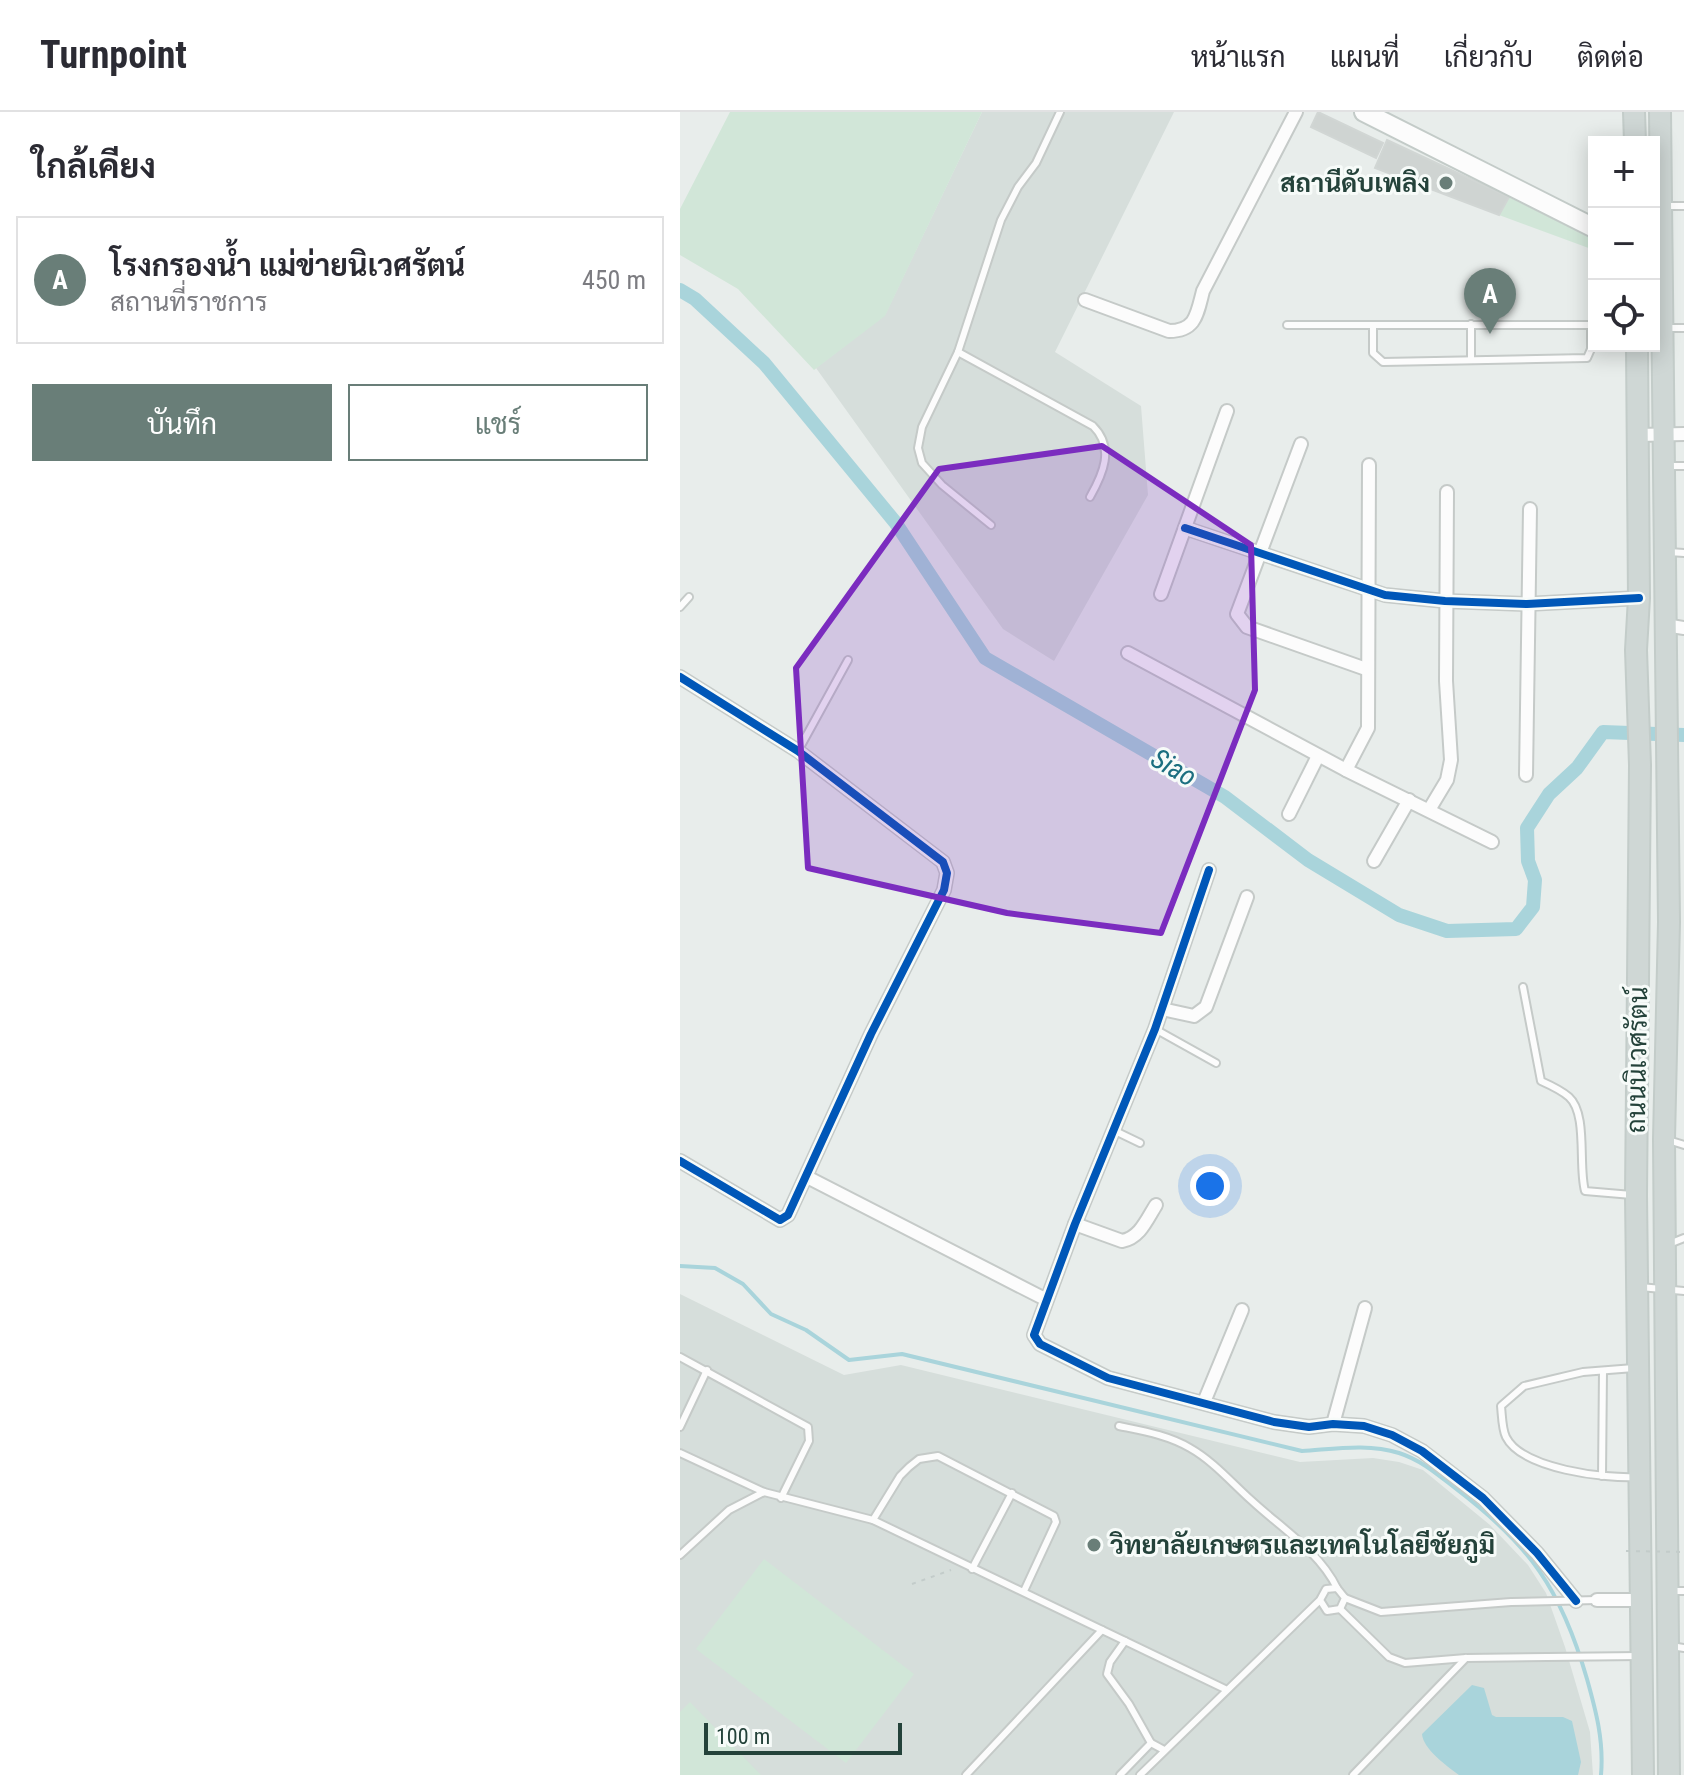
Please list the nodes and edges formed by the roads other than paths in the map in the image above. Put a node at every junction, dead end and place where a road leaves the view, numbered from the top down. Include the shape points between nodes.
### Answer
1 (1060, 112) edge
2 (1296, 112) edge
3 (1364, 112) edge
4 (1634, 112) edge
5 (1660, 112) edge
6 (1635, 136) edge
7 (1660, 136) edge
8 (1660, 206) edge
9 (1684, 206) edge
10 (1588, 225) edge
11 (1659, 280) edge
12 (1085, 300) dead end
13 (1471, 324) junction
14 (1287, 325) dead end
15 (1373, 325) junction
16 (1588, 325) edge
17 (1684, 328) edge
18 (1662, 329) junction
19 (958, 352) junction
20 (1590, 352) edge
21 (1637, 352) edge
22 (1471, 360) junction
23 (1227, 411) dead end
24 (1663, 434) junction
25 (1684, 434) edge
26 (1638, 435) junction
27 (1301, 444) dead end
28 (1369, 465) dead end
29 (1674, 466) edge
30 (1447, 492) dead end
31 (1090, 497) dead end
32 (1530, 509) dead end
33 (991, 525) dead end
34 (1185, 528) junction
35 (1258, 552) junction
36 (1675, 552) edge
37 (1368, 590) junction
38 (1161, 594) dead end
39 (689, 597) dead end
40 (1639, 598) junction
41 (1445, 601) junction
42 (1527, 604) junction
43 (680, 607) edge
44 (1675, 627) edge
45 (1128, 653) dead end
46 (848, 660) dead end
47 (1366, 669) junction
48 (680, 677) edge
49 (798, 751) junction
50 (1318, 756) junction
51 (1346, 770) junction
52 (1526, 775) dead end
53 (1409, 800) junction
54 (1429, 810) junction
55 (1289, 814) dead end
56 (1676, 839) edge
57 (1492, 842) dead end
58 (1374, 861) dead end
59 (1209, 870) dead end
60 (1247, 897) dead end
61 (1677, 922) edge
62 (1523, 987) dead end
63 (1162, 1009) junction
64 (1155, 1029) junction
65 (1216, 1063) dead end
66 (1113, 1130) junction
67 (1674, 1142) edge
68 (1140, 1143) dead end
69 (680, 1161) edge
70 (807, 1177) junction
71 (1636, 1195) junction
72 (1156, 1205) dead end
73 (1075, 1224) junction
74 (1675, 1242) edge
75 (1637, 1287) junction
76 (1676, 1289) edge
77 (1045, 1299) junction
78 (1365, 1308) dead end
79 (1242, 1310) dead end
80 (680, 1357) edge
81 (1638, 1367) junction
82 (707, 1370) junction
83 (1603, 1371) junction
84 (1204, 1402) junction
85 (1333, 1424) junction
86 (1119, 1426) dead end
87 (680, 1427) edge
88 (680, 1453) edge
89 (1602, 1476) junction
90 (1639, 1477) junction
91 (764, 1492) junction
92 (1012, 1493) junction
93 (781, 1498) junction
94 (873, 1520) junction
95 (680, 1555) edge
96 (972, 1569) junction
97 (1337, 1588) junction
98 (1024, 1591) junction
99 (1676, 1591) edge
100 (1345, 1598) junction
101 (1320, 1600) junction
102 (1597, 1600) joint
103 (1640, 1600) junction
104 (1576, 1601) junction
105 (1340, 1609) junction
106 (1102, 1630) junction
107 (1125, 1641) junction
108 (1676, 1647) edge
109 (1642, 1656) junction
110 (1466, 1658) junction
111 (1225, 1689) junction
112 (1151, 1743) junction
113 (1164, 1750) junction
114 (1674, 1773) edge
115 (966, 1775) edge
116 (1120, 1775) edge
117 (1140, 1775) edge
118 (1353, 1775) edge
119 (1643, 1775) edge

1 - 19 lane via 1001,220
2 - 12 street via 1189,327 1169,331
3 - 10 street
4 - 6 main road
5 - 7 main road, ถนนนิเวศรัตน์
8 - 9 lane
11 - 18 main road, ถนนนิเวศรัตน์
13 - 15 lane
13 - 16 lane
13 - 22 lane
14 - 15 lane
15 - 22 lane via 1373,353 1383,362
17 - 18 lane
18 - 24 main road, ถนนนิเวศรัตน์
19 - 31 lane via 1102,435 1106,462
19 - 33 lane via 922,427 918,448 922,463 942,485
20 - 22 lane via 1587,358
21 - 26 main road, ถนนนิเวศรัตน์
23 - 34 street
24 - 25 street
24 - 26 street
24 - 29 main road, ถนนนิเวศรัตน์
26 - 40 main road, ถนนนิเวศรัตน์
27 - 35 street
28 - 37 street
29 - 36 main road, ถนนนิเวศรัตน์
30 - 41 street
32 - 42 street
34 - 35 street
34 - 38 street
35 - 37 street
35 - 47 street via 1237,614 1240,620
36 - 44 main road, ถนนนิเวศรัตน์
37 - 41 street
37 - 47 street
39 - 43 lane
40 - 42 street
40 - 71 main road, ถนนนิเวศรัตน์
41 - 42 street
41 - 54 street via 1451,760 1447,780
42 - 52 street
44 - 56 main road, ถนนนิเวศรัตน์ via 1666,652 1667,760
45 - 50 street
46 - 49 lane
47 - 51 street via 1367,734
48 - 49 street
49 - 70 street via 943,862 947,873 944,890
50 - 51 street
50 - 55 street
51 - 53 street
53 - 54 street
53 - 58 street
54 - 57 street
56 - 61 main road, ถนนนิเวศรัตน์
59 - 63 street
60 - 63 street via 1206,1007 1194,1016
61 - 67 main road, ถนนนิเวศรัตน์
62 - 71 lane via 1541,1081 1572,1099 1580,1116 1585,1191
63 - 64 street
64 - 65 lane
64 - 66 street
66 - 68 lane
66 - 73 street
67 - 74 main road, ถนนนิเวศรัตน์
69 - 70 street via 780,1220 788,1215
70 - 77 street
71 - 75 main road, ถนนนิเวศรัตน์
72 - 73 street via 1130,1240
73 - 77 street
74 - 76 main road, ถนนนิเวศรัตน์
75 - 76 lane
75 - 81 main road, ถนนนิเวศรัตน์
76 - 99 main road, ถนนนิเวศรัตน์
77 - 84 street via 1034,1335 1040,1344 1108,1378
78 - 85 street
79 - 84 street
80 - 82 lane
81 - 83 lane
81 - 90 main road, ถนนนิเวศรัตน์
82 - 87 lane
82 - 93 lane via 808,1427 809,1441
83 - 89 lane
83 - 89 lane via 1524,1386 1501,1406 1506,1437 1527,1456 1564,1471
84 - 85 street via 1274,1422
85 - 104 street via 1364,1426 1422,1451 1483,1498
86 - 97 lane via 1166,1438 1212,1462 1312,1553
88 - 91 lane
89 - 90 lane
90 - 103 main road, ถนนนิเวศรัตน์
91 - 93 lane
91 - 95 lane via 729,1510
92 - 94 lane via 938,1456 919,1459 900,1476
92 - 96 lane
92 - 98 lane via 1056,1522
93 - 94 lane
94 - 96 lane
96 - 98 lane
97 - 100 lane
97 - 101 lane via 1326,1589
98 - 106 lane
99 - 108 main road, ถนนนิเวศรัตน์
100 - 104 lane via 1381,1612
100 - 105 lane
101 - 105 lane via 1327,1611
101 - 111 lane
102 - 103 street
102 - 104 lane
103 - 109 main road, ถนนนิเวศรัตน์
105 - 110 lane via 1389,1657 1405,1663
106 - 107 lane
106 - 115 lane
107 - 111 lane
107 - 112 lane via 1107,1674
108 - 114 main road, ถนนนิเวศรัตน์
109 - 110 lane
109 - 119 main road, ถนนนิเวศรัตน์
110 - 118 lane
111 - 113 lane
112 - 113 lane
112 - 116 lane
113 - 117 lane

